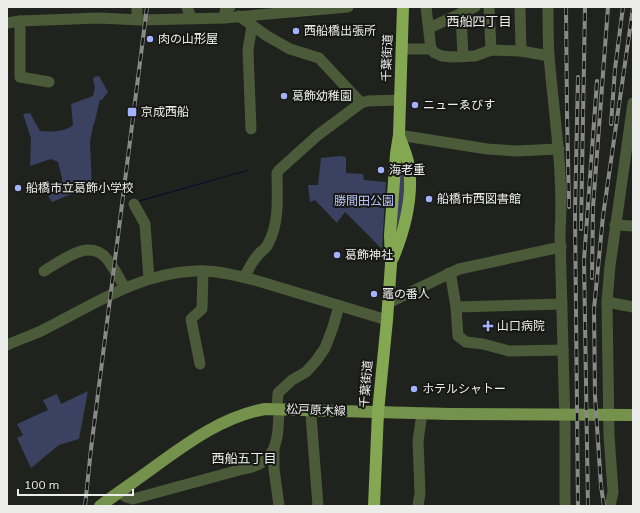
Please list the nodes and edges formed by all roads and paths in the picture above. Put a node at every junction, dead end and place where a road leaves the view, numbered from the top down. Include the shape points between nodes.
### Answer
1 (137, 7) edge
2 (187, 7) edge
3 (230, 7) edge
4 (348, 7) edge
5 (403, 7) edge
6 (426, 7) edge
7 (475, 7) edge
8 (489, 7) edge
9 (520, 7) edge
10 (548, 7) edge
11 (461, 13) junction
12 (239, 16) junction
13 (191, 18) junction
14 (224, 18) junction
15 (136, 19) junction
16 (20, 21) junction
17 (7, 23) edge
18 (252, 25) junction
19 (429, 28) junction
20 (401, 49) junction
21 (431, 49) junction
22 (491, 50) junction
23 (520, 51) junction
24 (549, 56) junction
25 (462, 57) junction
26 (49, 82) dead end
27 (399, 100) junction
28 (361, 103) junction
29 (633, 103) edge
30 (251, 129) dead end
31 (399, 135) junction
32 (631, 135) edge
33 (559, 149) junction
34 (134, 204) dead end
35 (615, 225) junction
36 (633, 226) edge
37 (561, 247) junction
38 (44, 271) dead end
39 (203, 271) junction
40 (449, 273) junction
41 (245, 277) junction
42 (149, 280) junction
43 (125, 288) junction
44 (607, 302) junction
45 (388, 303) junction
46 (562, 304) junction
47 (339, 306) junction
48 (456, 307) junction
49 (633, 307) edge
50 (387, 320) junction
51 (7, 345) edge
52 (563, 350) junction
53 (200, 364) dead end
54 (278, 408) junction
55 (378, 412) junction
56 (422, 413) junction
57 (311, 415) dead end
58 (564, 415) junction
59 (609, 415) junction
60 (633, 415) edge
61 (274, 450) junction
62 (120, 492) junction
63 (100, 506) edge
64 (278, 506) edge
65 (318, 506) edge
66 (374, 506) edge
67 (418, 506) edge
68 (565, 506) edge
69 (610, 506) edge

1 - 15 street
2 - 13 street
3 - 14 street
4 - 12 street
5 - 20 highway, 千葉街道
6 - 19 street
7 - 11 street
8 - 22 street
9 - 23 street
10 - 24 street
11 - 19 street
11 - 25 street
12 - 14 street
12 - 18 street
13 - 14 street
13 - 15 street
15 - 16 street
16 - 17 street
16 - 26 street via 20,77
18 - 28 street via 290,49 319,58
18 - 30 street via 248,50
19 - 21 street
20 - 21 street
20 - 27 highway, 千葉街道
21 - 25 street via 442,56
22 - 23 street
22 - 25 street via 475,56
23 - 24 street
24 - 33 street
27 - 28 street
27 - 31 highway, 千葉街道
28 - 41 street via 279,170 276,218 272,235
29 - 32 street
31 - 33 street via 487,149
31 - 45 highway, 千葉街道 via 406,152 410,182 404,223 390,264
32 - 35 street
33 - 37 street
34 - 42 street via 145,224
35 - 36 street
35 - 44 street
37 - 40 street
37 - 46 street
38 - 43 street via 84,250 93,250 106,258
39 - 41 street
39 - 42 street via 184,272
39 - 53 street via 202,309 191,319
40 - 45 street
40 - 48 street
41 - 47 street
42 - 43 street
43 - 51 street
44 - 49 street
44 - 59 street
45 - 50 highway, 千葉街道
46 - 48 street
46 - 52 street
47 - 50 street
47 - 54 street via 325,348 306,372 278,393
48 - 52 street via 458,336 466,342 509,351
50 - 55 highway, 千葉街道
52 - 58 street
54 - 55 main road, 松戸原木線
54 - 61 street
54 - 62 main road, 松戸原木線 via 253,411 204,433
55 - 56 main road, 松戸原木線
55 - 66 highway, 千葉街道
56 - 58 main road, 松戸原木線
56 - 67 street via 418,441
57 - 65 street
58 - 59 main road, 松戸原木線
58 - 68 street
59 - 60 main road, 松戸原木線
59 - 69 street via 613,492
61 - 62 street via 264,461 252,468 133,499 126,498
61 - 64 street
62 - 63 main road, 松戸原木線

